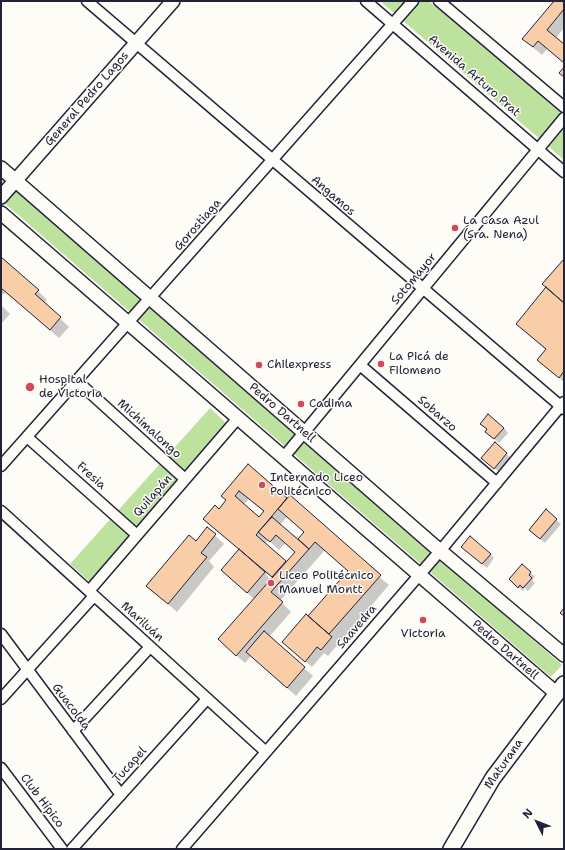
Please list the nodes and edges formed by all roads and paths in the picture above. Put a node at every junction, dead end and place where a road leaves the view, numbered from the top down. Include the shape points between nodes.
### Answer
1 (87, 1) edge
2 (173, 1) edge
3 (366, 1) edge
4 (413, 1) edge
5 (439, 1) edge
6 (394, 25) junction
7 (136, 43) junction
8 (564, 107) edge
9 (564, 118) edge
10 (538, 149) junction
11 (272, 161) junction
12 (1, 168) edge
13 (564, 172) edge
14 (15, 181) junction
15 (1, 197) edge
16 (1, 213) edge
17 (422, 289) junction
18 (151, 299) junction
19 (129, 324) junction
20 (360, 365) junction
21 (77, 381) junction
22 (563, 406) edge
23 (238, 418) junction
24 (304, 432) junction
25 (27, 437) junction
26 (283, 458) junction
27 (1, 466) edge
28 (185, 479) junction
29 (496, 483) junction
30 (1, 511) edge
31 (137, 535) junction
32 (440, 551) junction
33 (419, 575) junction
34 (92, 594) junction
35 (1, 634) edge
36 (150, 647) junction
37 (564, 655) edge
38 (28, 671) junction
39 (560, 689) edge
40 (1, 699) edge
41 (207, 699) junction
42 (73, 731) junction
43 (266, 752) junction
44 (1, 768) edge
45 (121, 795) junction
46 (62, 849) edge
47 (72, 849) edge
48 (182, 849) edge
49 (451, 849) edge

1 - 7 street, Angamos
2 - 7 main road, General Pedro Lagos
3 - 6 street, Avenida Arturo Prat
4 - 6 street, Gorostiaga
5 - 8 street
6 - 10 street, Avenida Arturo Prat
6 - 11 street, Gorostiaga
7 - 11 street, Angamos
7 - 14 main road, General Pedro Lagos
9 - 10 street, Sotomayor
10 - 13 street, Avenida Arturo Prat
10 - 17 street, Sotomayor
11 - 17 street, Angamos
11 - 18 street, Gorostiaga
12 - 14 main road, Pedro Dartnell
14 - 15 main road, General Pedro Lagos
14 - 18 main road, Pedro Dartnell
16 - 19 main road, Pedro Dartnell
17 - 20 street, Sotomayor
17 - 22 street, Angamos
18 - 19 street, Gorostiaga
18 - 24 main road, Pedro Dartnell
19 - 21 street, Gorostiaga
19 - 23 main road, Pedro Dartnell
20 - 24 street, Sotomayor
20 - 29 street, Sobarzo
21 - 25 street, Gorostiaga
21 - 28 street, Michimalongo
22 - 29 street, Saavedra
23 - 26 main road, Pedro Dartnell
23 - 28 street, Quilapán
24 - 26 street, Sotomayor
24 - 32 main road, Pedro Dartnell
25 - 27 street, Gorostiaga
25 - 31 street, Fresia
26 - 33 main road, Pedro Dartnell
28 - 31 street, Quilapán
29 - 32 street, Saavedra
30 - 34 street, Mariluán
31 - 34 street, Quilapán
32 - 33 street, Saavedra
32 - 37 main road, Pedro Dartnell
33 - 39 main road, Pedro Dartnell
33 - 43 street, Saavedra
34 - 36 street, Mariluán
34 - 38 street, Quilapán
35 - 38 street, Guacolda
36 - 41 street, Mariluán
36 - 42 street
38 - 40 street, Quilapán
38 - 42 street, Guacolda
39 - 49 highway, Maturana via 493,778
41 - 43 street, Mariluán
41 - 45 street, Tucapel
42 - 45 street, Guacolda
43 - 48 street, Saavedra
44 - 46 street, Club Hípico
45 - 47 street, Tucapel

